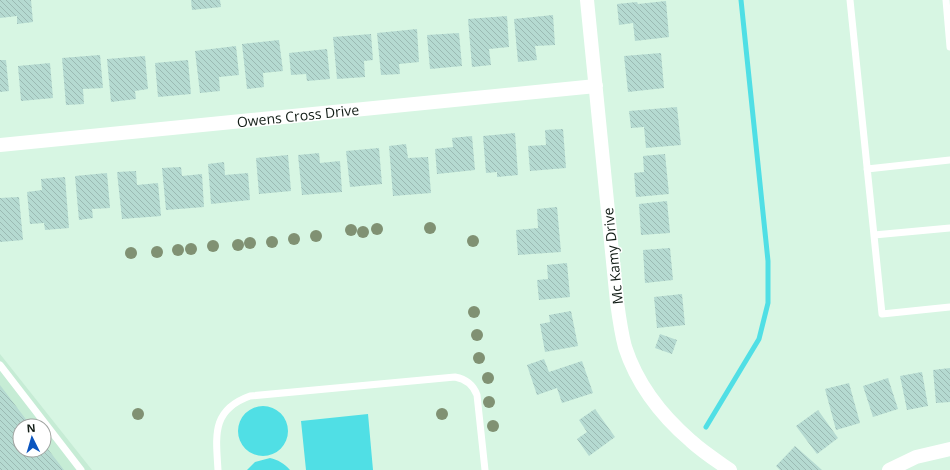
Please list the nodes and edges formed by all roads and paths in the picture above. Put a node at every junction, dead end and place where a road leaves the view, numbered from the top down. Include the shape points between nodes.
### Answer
1 (587, 0) edge
2 (850, 0) edge
3 (946, 0) edge
4 (950, 47) edge
5 (596, 86) junction
6 (0, 145) edge
7 (950, 160) edge
8 (867, 169) junction
9 (950, 228) edge
10 (874, 235) junction
11 (950, 307) edge
12 (0, 365) edge
13 (950, 449) edge
14 (81, 470) edge
15 (218, 470) edge
16 (485, 470) edge
17 (730, 470) edge
18 (889, 470) edge

1 - 5 street, Mc Kamy Drive
2 - 8 lane
3 - 4 lane
5 - 6 street, Owens Cross Drive
5 - 17 street, Mc Kamy Drive via 617,302 625,347 636,374 650,398 669,422
7 - 8 lane
8 - 10 lane
9 - 10 lane
10 - 11 lane via 882,314
12 - 14 lane
13 - 18 street via 916,457
15 - 16 lane via 218,427 226,411 241,399 250,396 455,377 462,378 472,385 477,395

